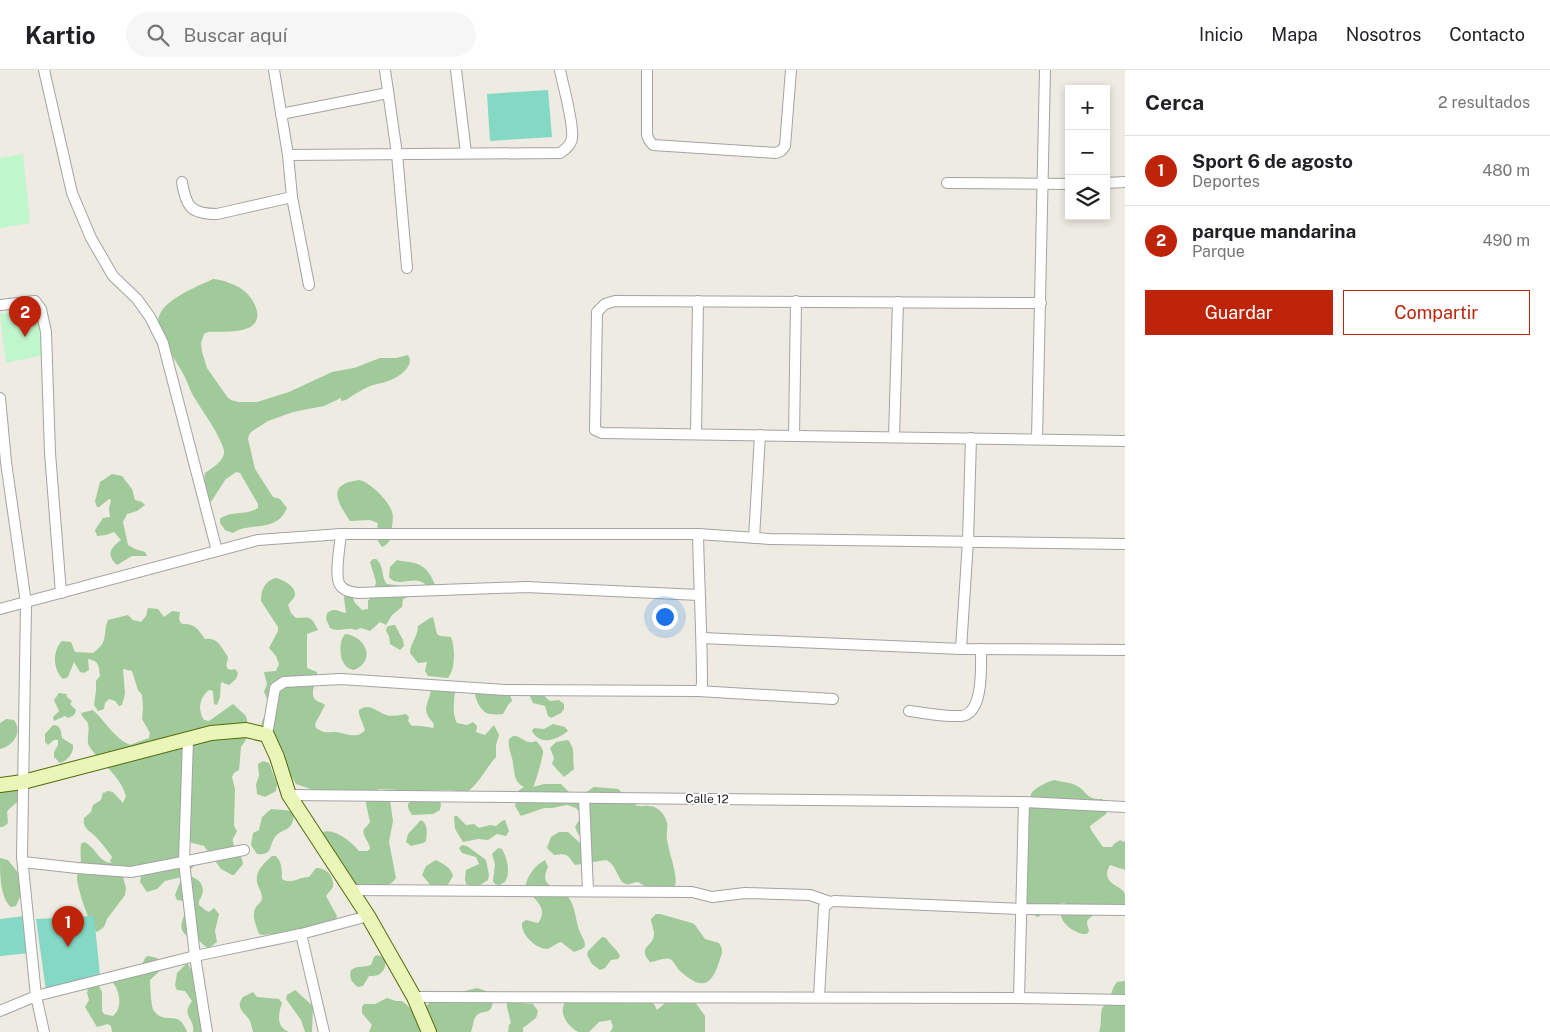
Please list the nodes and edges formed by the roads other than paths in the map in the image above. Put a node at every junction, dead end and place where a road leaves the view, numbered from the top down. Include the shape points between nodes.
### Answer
1 (44, 70) edge
2 (274, 70) edge
3 (385, 70) edge
4 (456, 70) edge
5 (560, 70) edge
6 (647, 70) edge
7 (790, 70) edge
8 (1045, 70) edge
9 (388, 93) junction
10 (281, 114) junction
11 (466, 153) junction
12 (397, 154) junction
13 (288, 155) junction
14 (182, 182) dead end
15 (1125, 182) edge
16 (1110, 183) edge
17 (947, 184) dead end
18 (1042, 184) junction
19 (1065, 184) edge
20 (292, 197) junction
21 (407, 268) dead end
22 (309, 285) dead end
23 (698, 301) junction
24 (796, 301) junction
25 (898, 302) junction
26 (1041, 303) junction
27 (0, 305) edge
28 (0, 398) edge
29 (696, 434) junction
30 (760, 435) junction
31 (794, 436) junction
32 (894, 437) junction
33 (971, 438) junction
34 (1037, 439) junction
35 (1125, 441) edge
36 (341, 534) junction
37 (698, 534) junction
38 (754, 538) junction
39 (968, 541) junction
40 (1125, 544) edge
41 (217, 551) junction
42 (61, 593) junction
43 (699, 595) junction
44 (26, 603) junction
45 (0, 609) edge
46 (702, 638) junction
47 (961, 649) junction
48 (981, 649) junction
49 (1125, 650) edge
50 (698, 691) junction
51 (833, 699) dead end
52 (910, 711) dead end
53 (267, 735) junction
54 (188, 739) junction
55 (23, 782) junction
56 (0, 785) edge
57 (289, 795) junction
58 (584, 798) junction
59 (1024, 802) junction
60 (1125, 807) edge
61 (244, 850) dead end
62 (23, 862) junction
63 (184, 862) junction
64 (351, 890) junction
65 (588, 891) junction
66 (830, 902) junction
67 (1021, 909) junction
68 (1125, 910) edge
69 (368, 916) junction
70 (301, 934) junction
71 (195, 956) junction
72 (36, 996) junction
73 (414, 997) junction
74 (819, 998) junction
75 (1018, 998) junction
76 (1125, 1000) edge
77 (0, 1011) edge
78 (44, 1032) edge
79 (207, 1032) edge
80 (324, 1032) edge
81 (429, 1032) edge

1 - 41 street via 72,192 91,238 113,276 150,317 163,343
2 - 10 street
3 - 9 street
4 - 11 street
5 - 11 street via 571,127 572,138 568,148 560,153
6 - 7 street via 648,135 653,145 776,153 785,146
8 - 18 street
9 - 10 street
9 - 12 street
10 - 13 street
11 - 12 street
12 - 13 street
12 - 21 street
13 - 20 street
14 - 20 street via 185,201 195,211 204,214
15 - 16 street
17 - 18 street
18 - 19 street
18 - 26 street
20 - 22 street
23 - 24 street
23 - 29 street
23 - 29 street via 615,301 605,304 597,312 595,430 602,433
24 - 25 street
24 - 31 street
25 - 26 street
25 - 32 street
26 - 34 street
27 - 42 street via 35,301 41,309 46,332 50,453
28 - 44 street
29 - 30 street
30 - 31 street
30 - 38 street
31 - 32 street
32 - 33 street
33 - 34 street
33 - 39 street
34 - 35 street
36 - 37 street
36 - 41 street via 258,540
36 - 43 street via 337,577 340,586 352,592 526,587
37 - 38 street
37 - 43 street
38 - 39 street
39 - 40 street
39 - 47 street
41 - 42 street
42 - 44 street
43 - 46 street
44 - 45 street
44 - 55 street
46 - 47 street
46 - 50 street via 702,684
47 - 48 street
48 - 49 street
48 - 52 street via 977,701 972,711 961,716
50 - 51 street
50 - 53 street via 505,690 340,679 284,682 275,688
53 - 54 street via 246,730
53 - 57 street
54 - 55 street
54 - 63 street
55 - 56 street
55 - 62 street
57 - 58 street, Calle 12
57 - 64 street
58 - 59 street, Calle 12
58 - 65 street
59 - 60 street, Calle 12
59 - 67 street
61 - 63 street
62 - 63 street via 131,872
62 - 72 street
63 - 71 street
64 - 65 street
64 - 69 street
65 - 66 street via 692,892 712,897 744,893 810,895
66 - 67 street
66 - 74 street via 824,907
67 - 68 street
67 - 75 street
69 - 70 street
69 - 73 street
70 - 71 street
70 - 80 street
71 - 72 street
71 - 79 street
72 - 77 street
72 - 78 street
73 - 74 street
73 - 81 street
74 - 75 street
75 - 76 street

